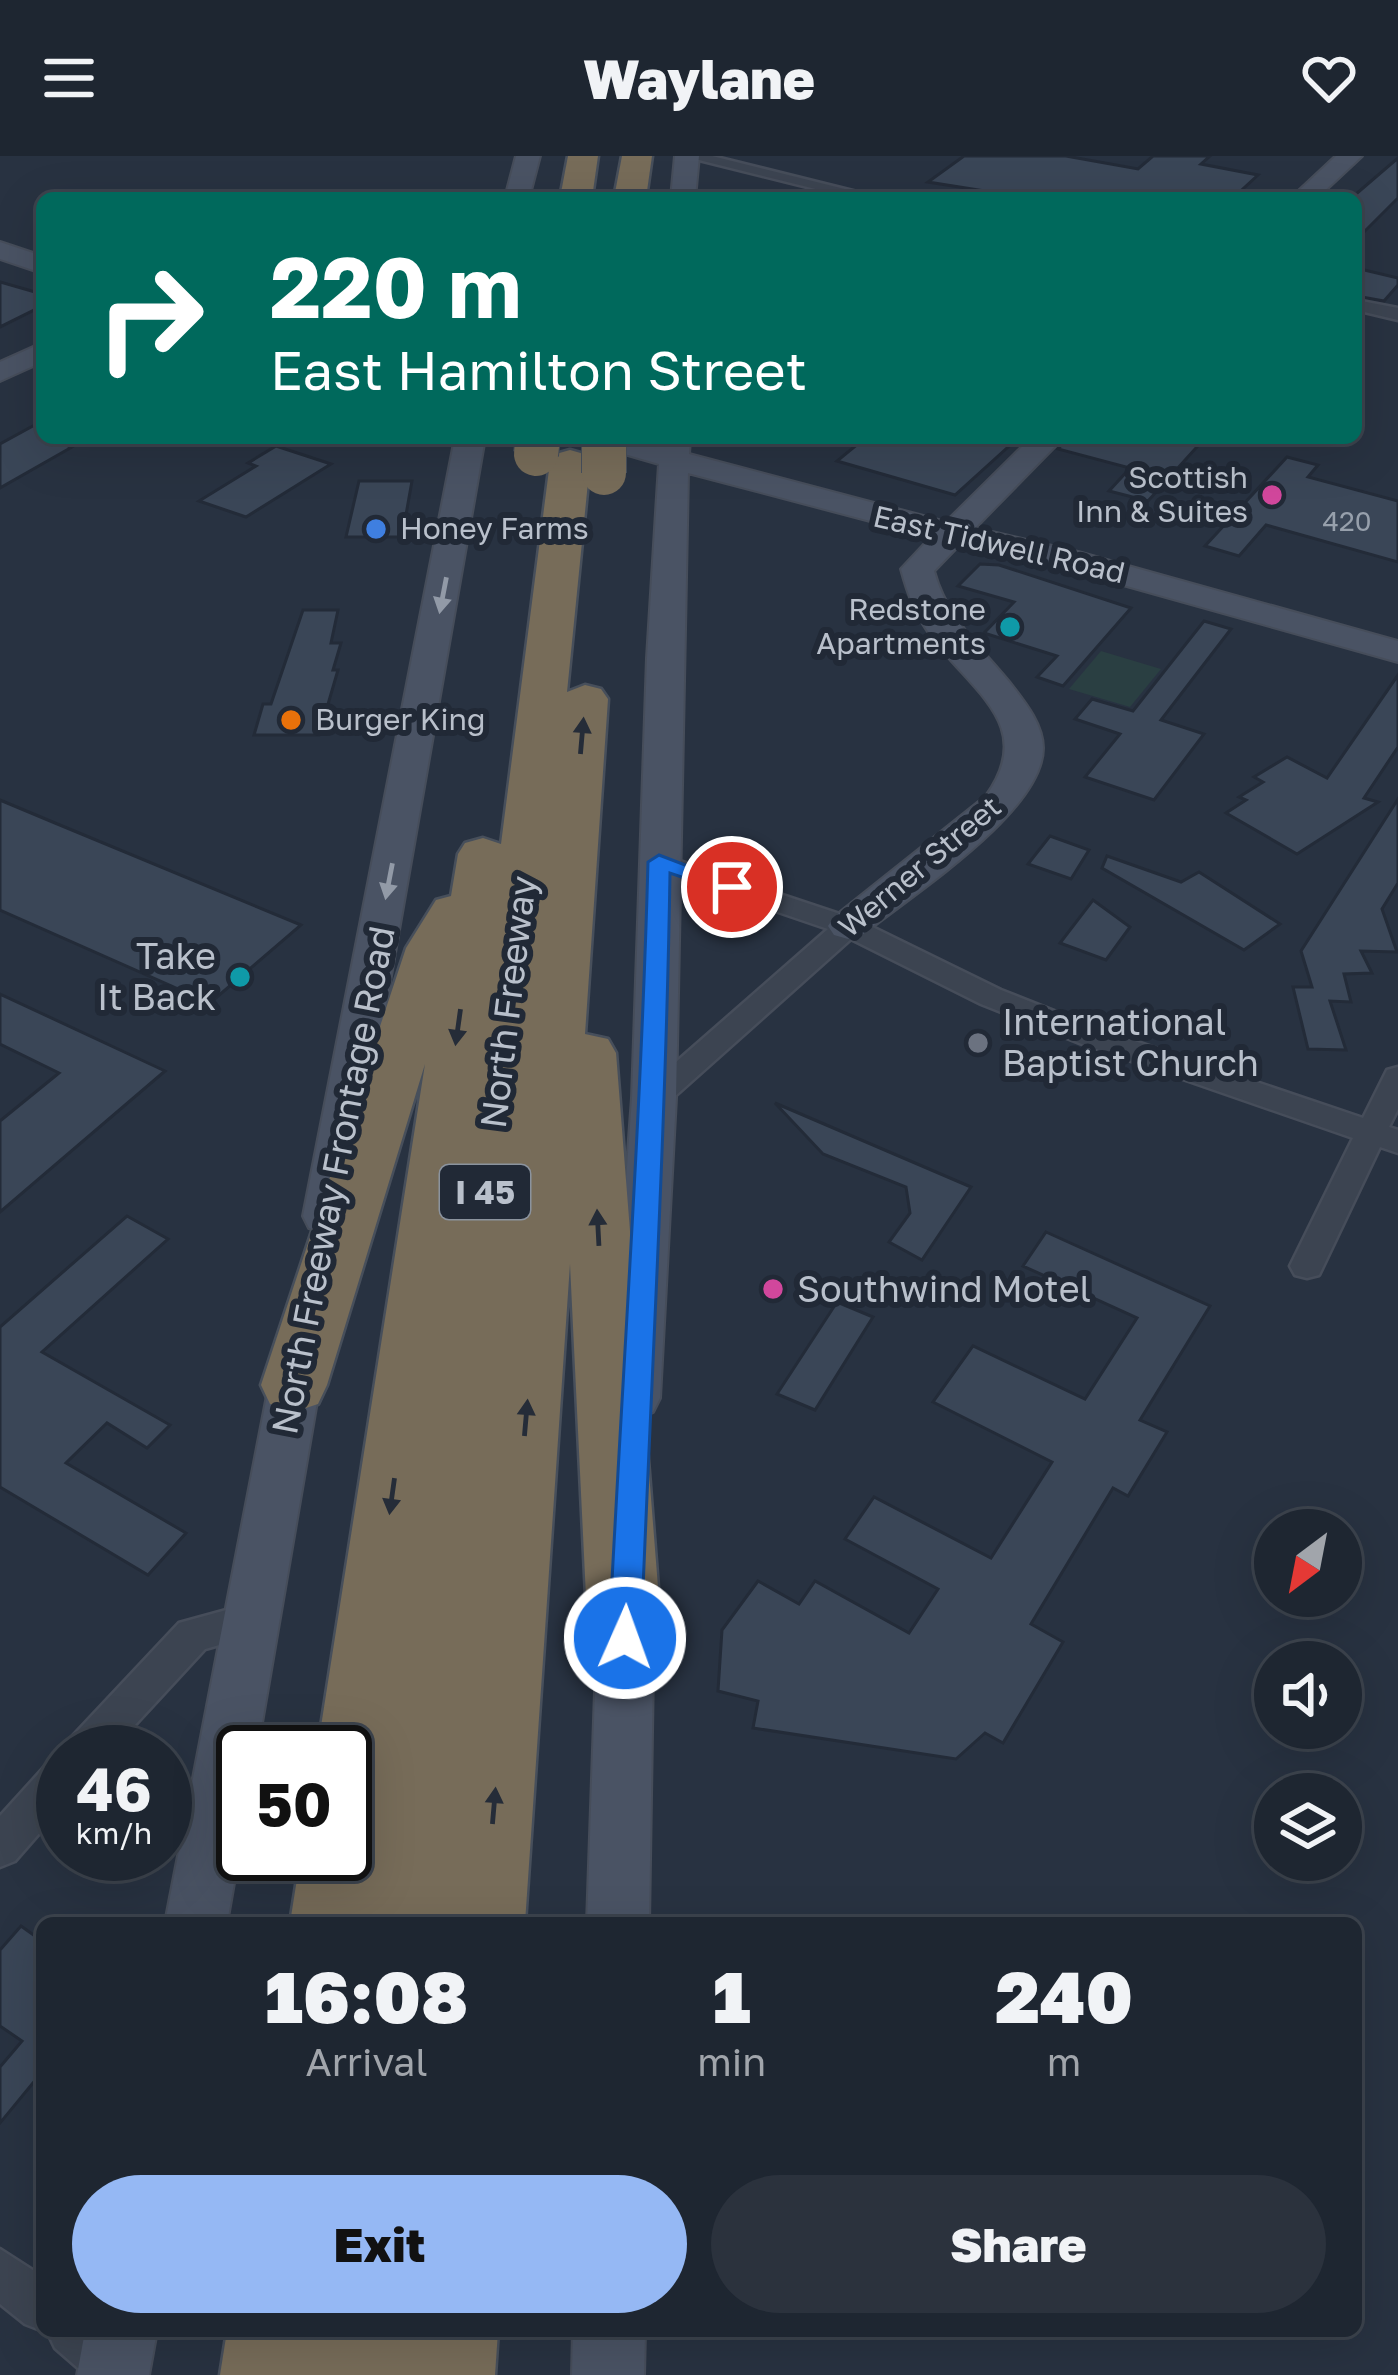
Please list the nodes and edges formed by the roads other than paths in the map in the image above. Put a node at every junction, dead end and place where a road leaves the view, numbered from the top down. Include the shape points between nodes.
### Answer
1 (528, 156) edge
2 (584, 156) edge
3 (607, 156) edge
4 (637, 156) edge
5 (689, 156) edge
6 (1350, 156) edge
7 (519, 192) edge
8 (577, 192) edge
9 (603, 192) edge
10 (632, 192) edge
11 (684, 192) edge
12 (847, 192) edge
13 (1310, 192) edge
14 (0, 234) edge
15 (36, 245) edge
16 (0, 250) edge
17 (36, 263) edge
18 (1362, 306) edge
19 (1398, 314) edge
20 (36, 355) edge
21 (0, 373) edge
22 (474, 444) edge
23 (1042, 444) edge
24 (569, 447) edge
25 (679, 456) edge
26 (837, 506) junction
27 (959, 524) junction
28 (671, 538) junction
29 (1188, 582) junction
30 (1398, 632) edge
31 (1398, 652) edge
32 (575, 809) junction
33 (659, 862) junction
34 (481, 869) junction
35 (848, 926) junction
36 (1398, 1078) edge
37 (654, 1098) junction
38 (1384, 1137) edge
39 (1307, 1265) dead end
40 (294, 1385) junction
41 (252, 1620) junction
42 (625, 1638) junction
43 (109, 1725) edge
44 (359, 1725) edge
45 (36, 1806) edge
46 (0, 1847) edge
47 (337, 1881) edge
48 (197, 1917) edge
49 (333, 1917) edge
50 (405, 1917) edge
51 (484, 1917) edge
52 (618, 1917) edge
53 (0, 2273) edge
54 (36, 2302) edge
55 (273, 2337) edge
56 (357, 2337) edge
57 (450, 2337) edge
58 (609, 2337) edge
59 (268, 2375) edge
60 (353, 2375) edge
61 (447, 2375) edge
62 (608, 2375) edge

1 - 7 main road
2 - 8 highway
3 - 9 highway
4 - 10 highway
5 - 11 main road
5 - 12 street
6 - 13 main road
14 - 15 main road
16 - 17 main road
18 - 19 street
20 - 21 main road
22 -> 40 main road, North Freeway Frontage Road
23 - 27 main road, Werner Street
24 - 25 main road, East Tidwell Road
24 - 25 main road via 645,472
32 -> 24 highway, North Freeway / I 45
24 - 34 highway, North Freeway / I 45
24 - 50 highway, North Freeway / I 45
25 - 26 main road, East Tidwell Road
25 - 27 main road, East Tidwell Road
25 - 28 main road
26 - 27 main road, East Tidwell Road
26 - 28 main road via 739,494
27 - 29 main road, East Tidwell Road
27 - 35 main road, Werner Street via 917,568 919,594 954,648 1014,710 1027,752 1005,799
28 - 33 main road
29 - 30 main road, East Tidwell Road
29 - 31 main road, East Tidwell Road
42 -> 32 highway
51 -> 32 highway, North Freeway / I 45
33 - 35 street
33 - 37 main road
34 - 40 highway via 433,948
34 -> 44 highway, North Freeway / I 45
35 - 37 street, Werner Street
35 - 38 street via 1092,1037
36 - 38 street
37 - 42 main road
38 - 39 street
40 - 41 main road, North Freeway Frontage Road
41 - 43 street via 193,1635
41 - 48 main road, North Freeway Frontage Road
42 - 52 main road
45 - 46 street
47 - 49 highway
53 - 54 street
55 - 59 highway
56 - 60 highway
57 - 61 highway
58 - 62 main road

